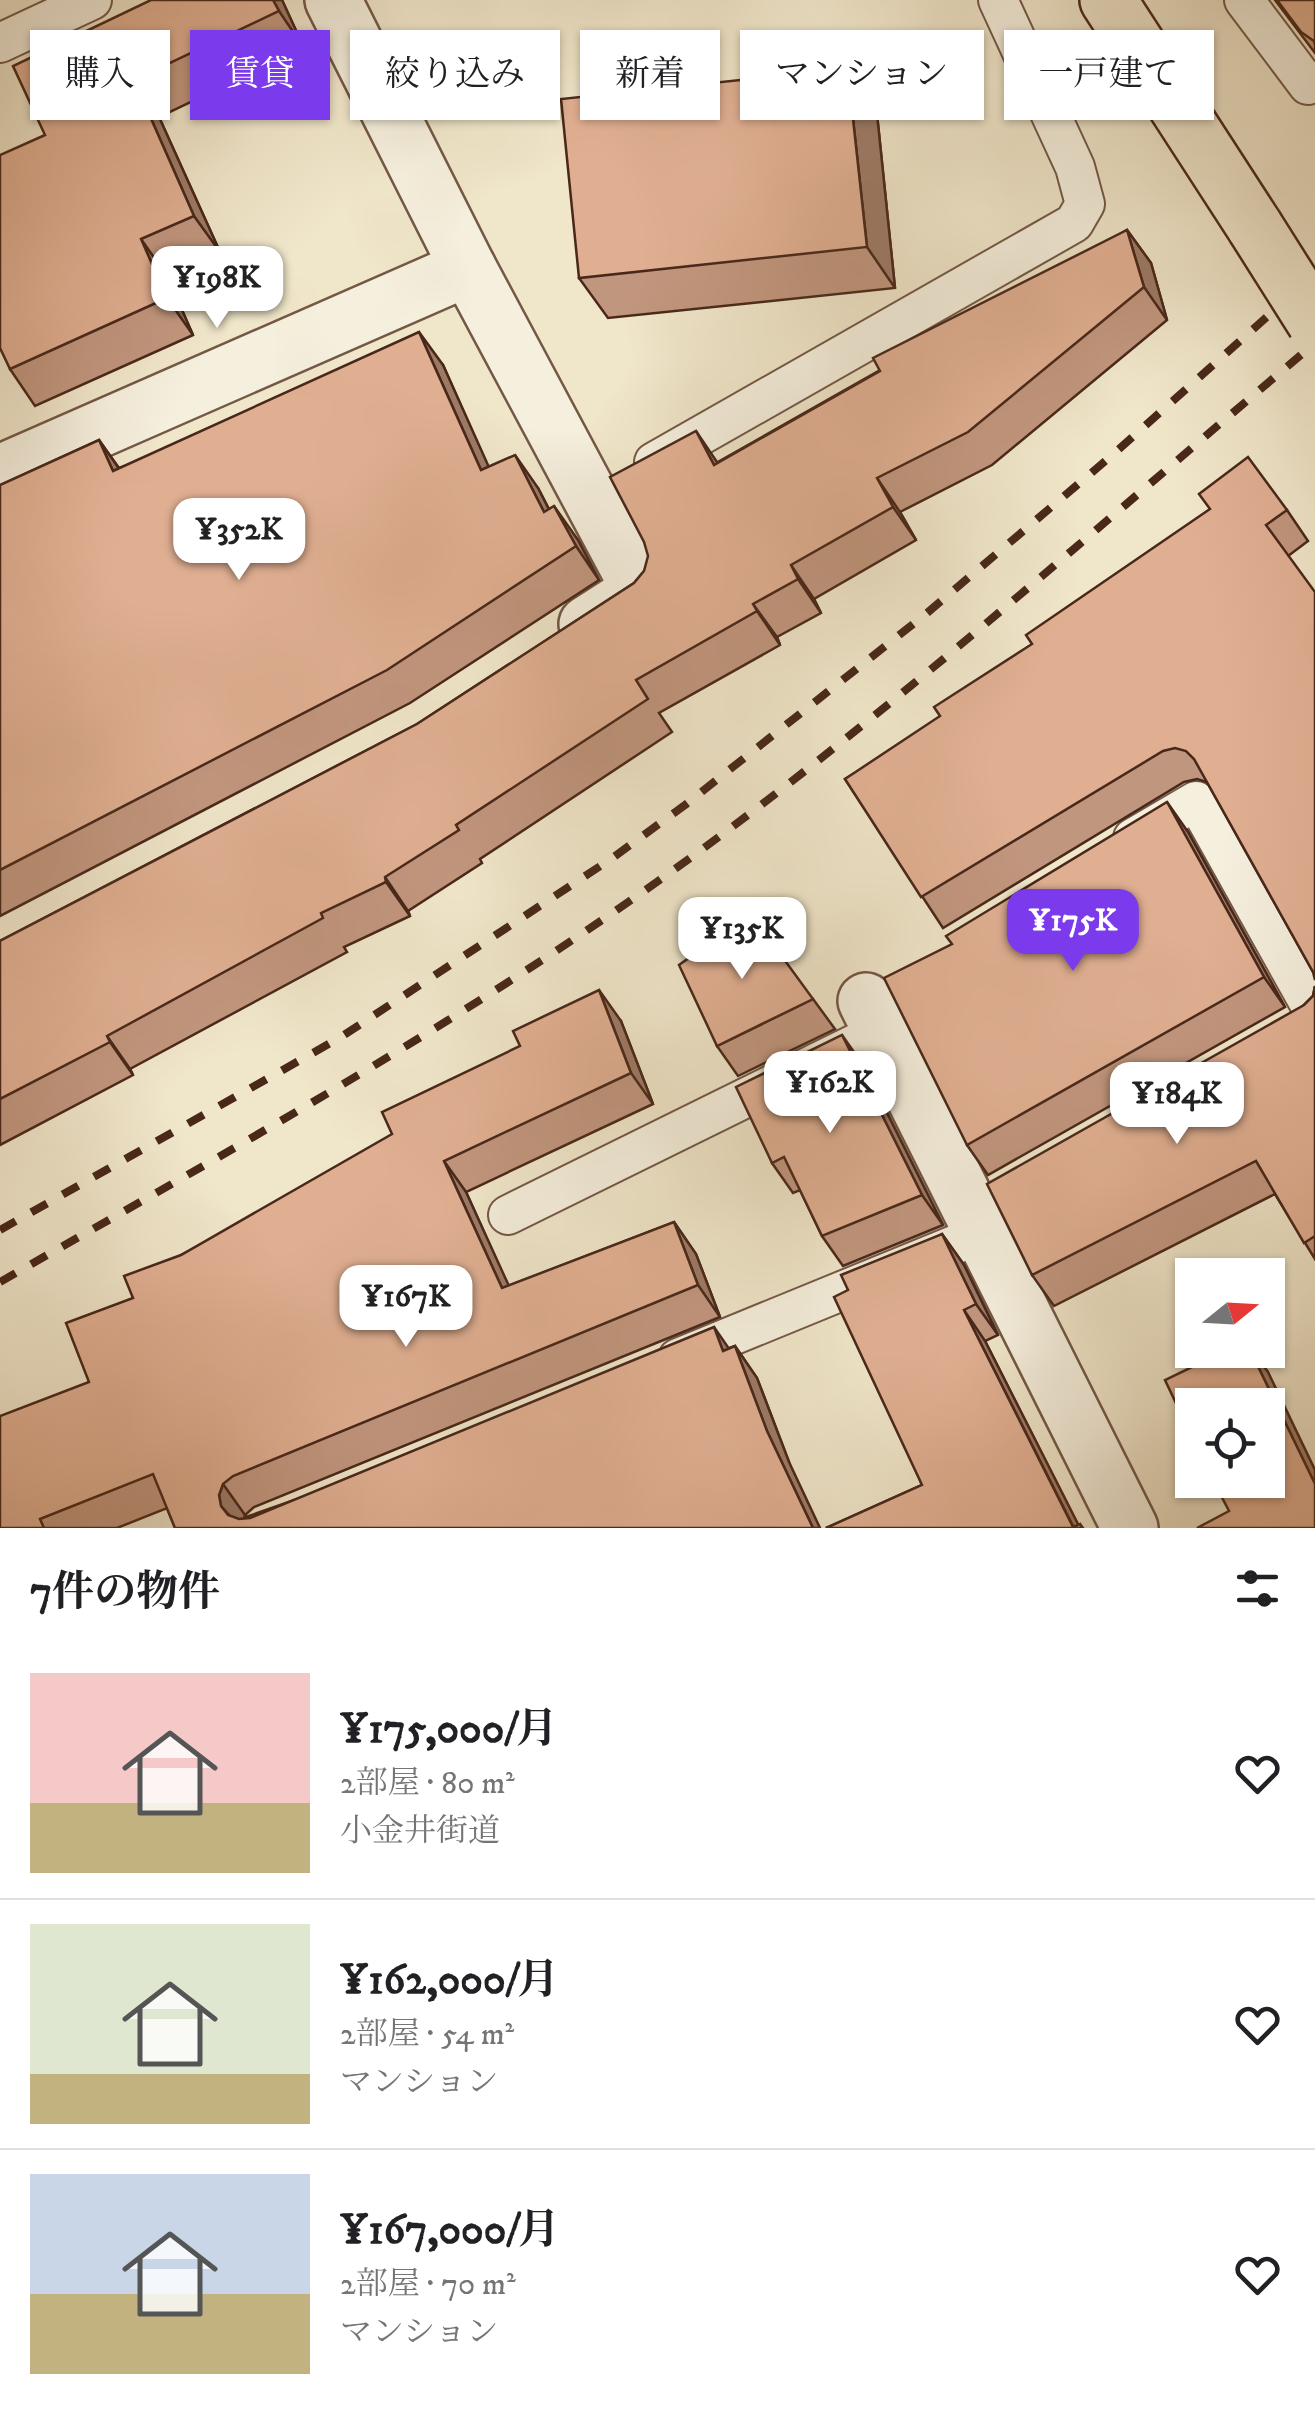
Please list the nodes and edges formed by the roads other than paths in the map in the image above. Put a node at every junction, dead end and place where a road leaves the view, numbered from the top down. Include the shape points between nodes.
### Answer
1 (92, 0) edge
2 (334, 0) edge
3 (998, 0) edge
4 (1108, 0) edge
5 (1244, 0) edge
6 (0, 43) edge
7 (1315, 81) edge
8 (468, 268) junction
9 (1315, 322) edge
10 (0, 473) edge
11 (591, 497) junction
12 (541, 654) edge
13 (1097, 860) edge
14 (882, 1004) joint
15 (1315, 1015) edge
16 (1280, 1036) edge
17 (985, 1212) junction
18 (508, 1215) dead end
19 (650, 1370) edge
20 (1123, 1526) edge

1 - 6 lane
2 - 8 street
3 - 11 lane via 1076,166 1085,204 1074,224
4 - 9 main road, bridge
5 - 7 lane via 1308,85
8 - 10 street
8 - 11 street
11 - 12 street via 640,590
13 - 15 lane via 1196,800
14 - 17 street
14 - 18 lane
15 - 16 lane
17 - 19 lane
17 - 20 street

